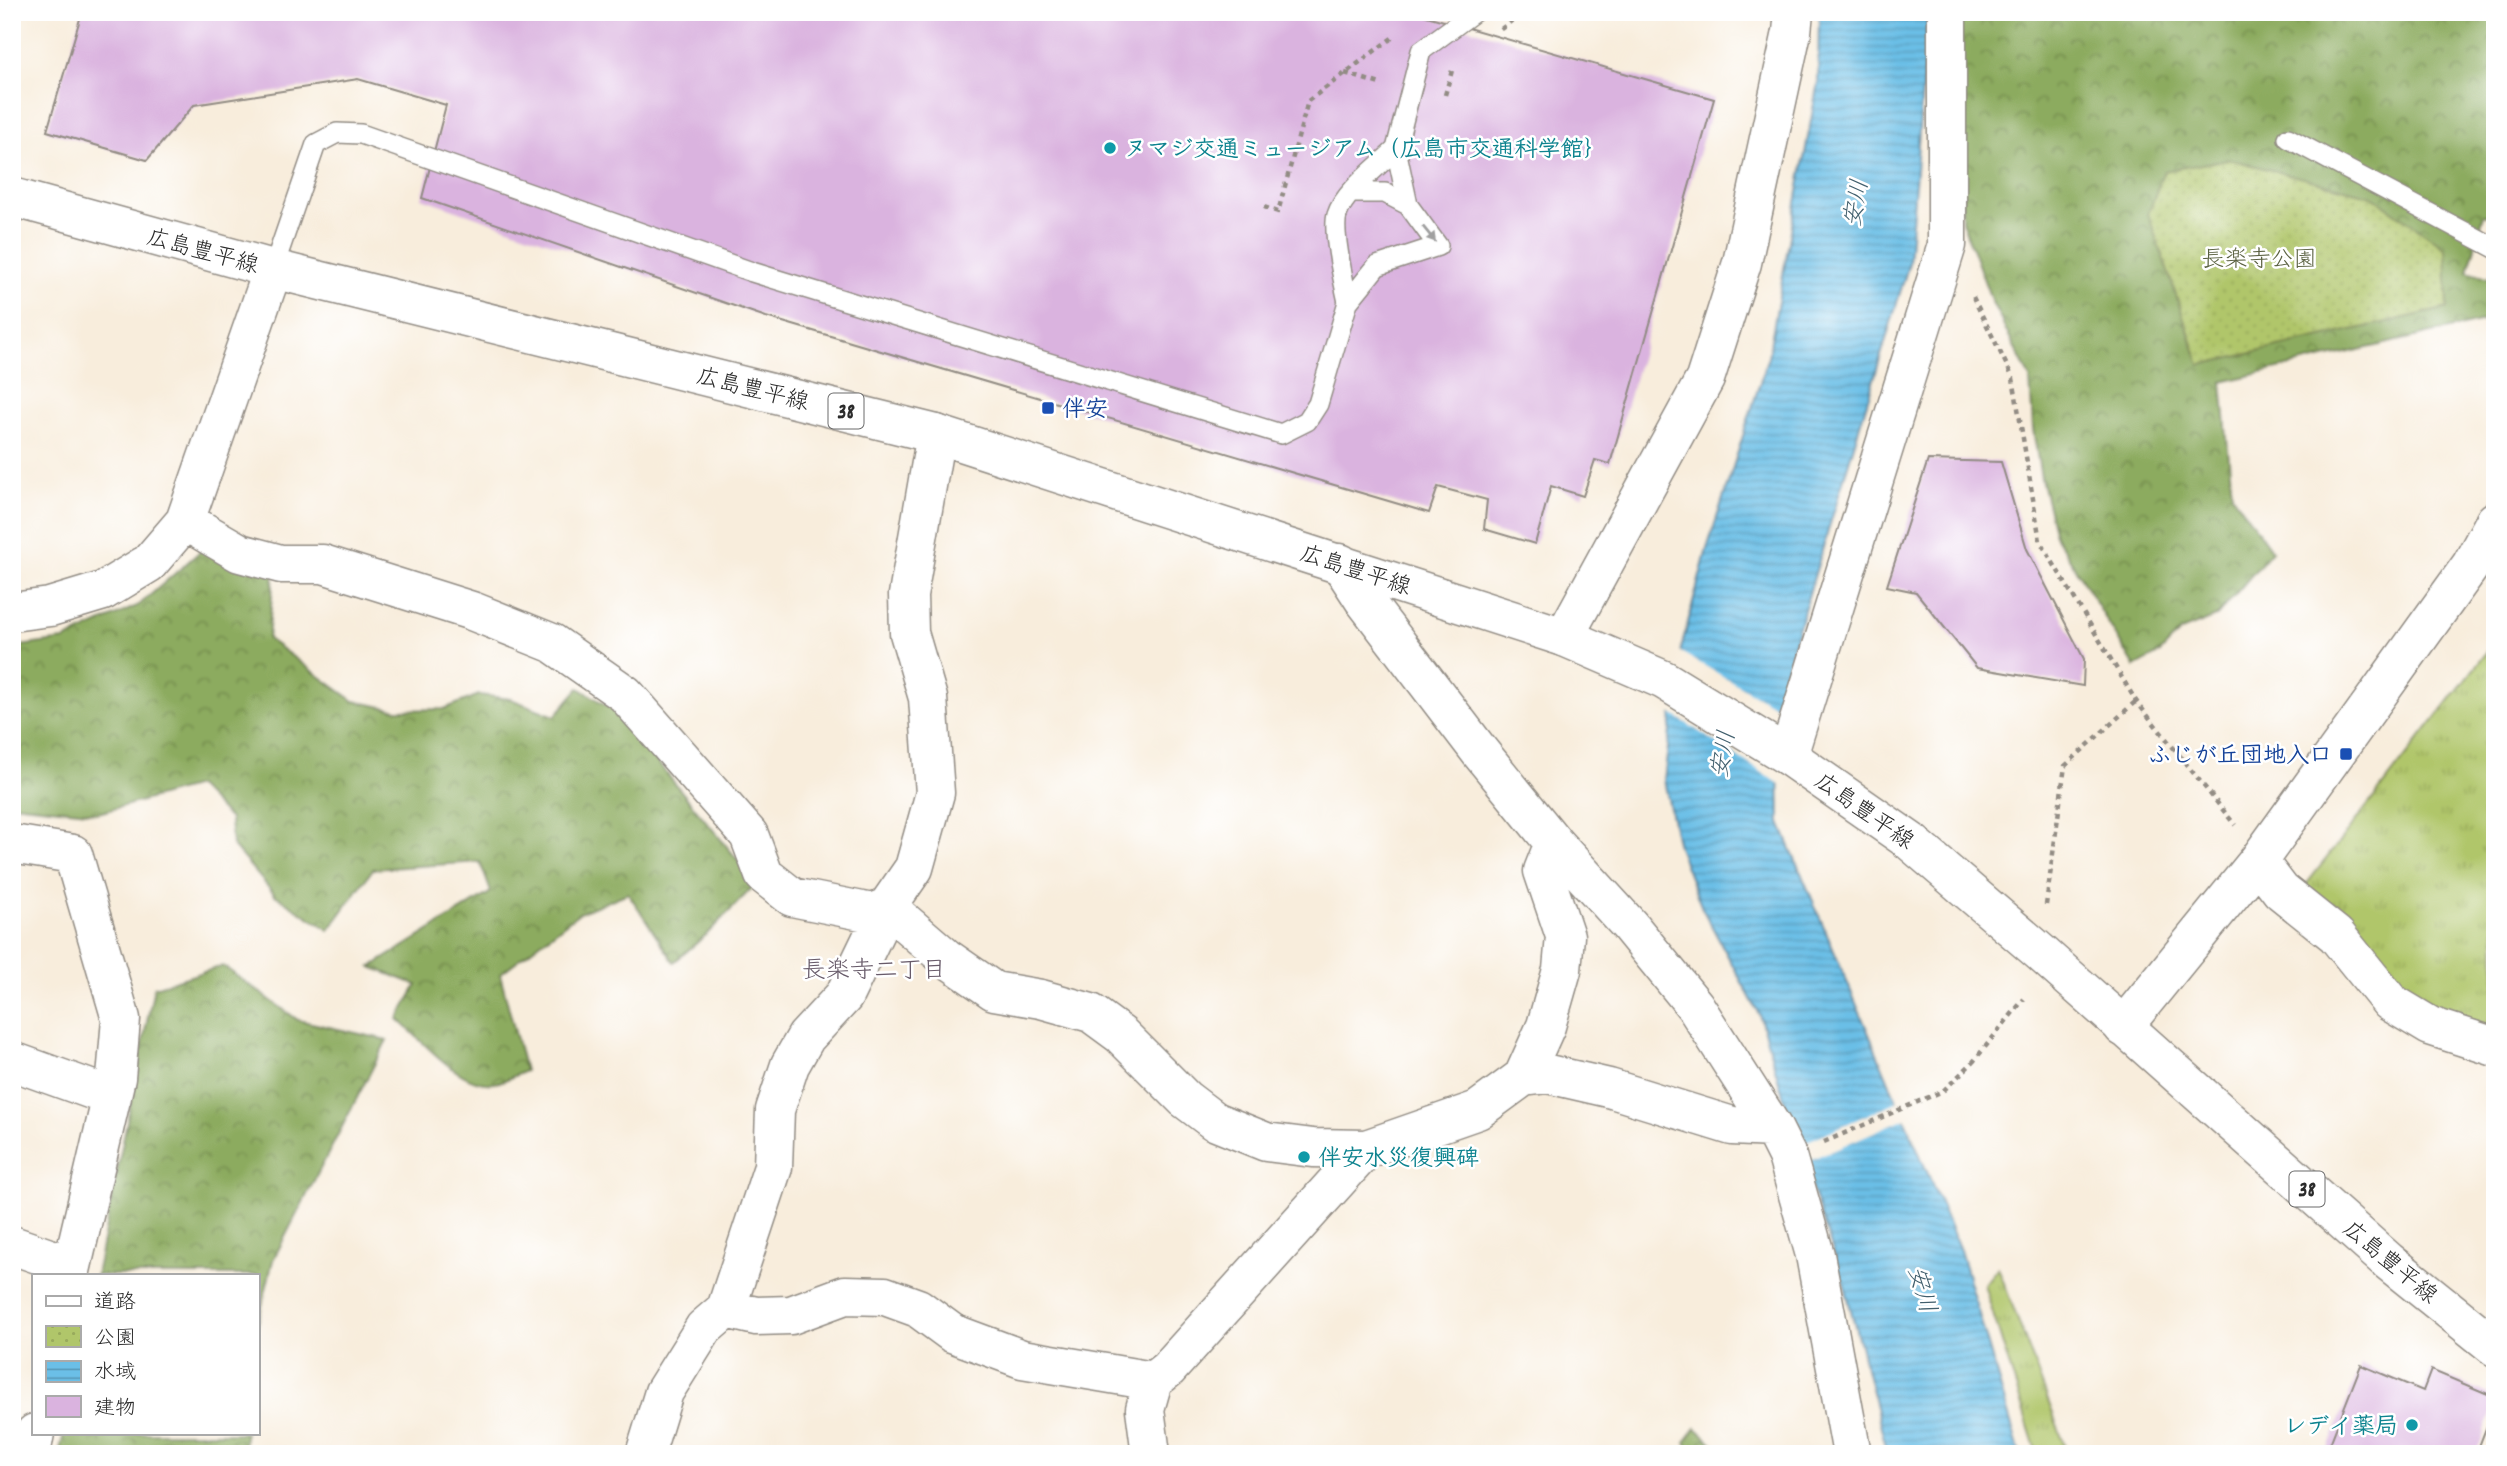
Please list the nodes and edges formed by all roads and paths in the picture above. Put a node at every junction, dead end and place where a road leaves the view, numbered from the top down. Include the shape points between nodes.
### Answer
1 (1474, 12) edge
2 (1523, 12) edge
3 (1794, 12) edge
4 (1947, 12) edge
5 (1400, 32) dead end
6 (1492, 36) dead end
7 (1463, 59) dead end
8 (1345, 73) junction
9 (1388, 87) dead end
10 (1443, 103) dead end
11 (2288, 138) dead end
12 (1396, 149) junction
13 (1351, 193) junction
14 (12, 197) edge
15 (1408, 205) junction
16 (1264, 207) dead end
17 (1947, 245) junction
18 (1338, 246) junction
19 (2495, 248) edge
20 (1377, 265) junction
21 (272, 269) junction
22 (1348, 302) junction
23 (936, 434) junction
24 (185, 521) junction
25 (2495, 521) edge
26 (1340, 563) junction
27 (12, 612) edge
28 (1564, 637) junction
29 (2136, 701) junction
30 (1788, 756) junction
31 (1553, 843) junction
32 (12, 844) edge
33 (2258, 860) junction
34 (2046, 906) dead end
35 (887, 907) junction
36 (2024, 999) dead end
37 (2123, 1027) junction
38 (2495, 1047) edge
39 (12, 1061) edge
40 (1522, 1077) junction
41 (112, 1097) junction
42 (1773, 1128) junction
43 (1821, 1143) dead end
44 (1366, 1149) junction
45 (12, 1245) edge
46 (71, 1271) edge
47 (726, 1309) junction
48 (2495, 1348) edge
49 (1153, 1381) junction
50 (35, 1434) edge
51 (31, 1454) edge
52 (645, 1454) edge
53 (1151, 1454) edge
54 (1852, 1454) edge

1 - 12 lane via 1421,51
2 - 6 path
3 - 28 street via 1742,263 1704,379
4 - 17 street
5 - 8 path
7 - 10 path via 1453,67
8 - 9 path
8 - 16 path via 1308,102 1278,212
11 - 19 lane
12 - 13 lane
12 - 15 lane
13 - 15 lane via 1385,193
13 - 18 lane via 1337,216
14 - 21 street, 広島豊平線 / 38
15 -> 20 lane via 1438,246
17 - 29 path via 2013,379 2039,541
17 - 30 street
18 - 20 lane via 1356,262
18 - 22 lane
20 - 22 lane
21 - 22 lane via 316,144 337,133 361,134 752,272 1281,433 1307,421 1318,404
21 - 23 street, 広島豊平線 / 38
21 - 24 street
23 - 26 street, 広島豊平線 / 38
23 - 35 street via 908,595 909,633 928,698 935,793 914,869
24 - 27 street via 149,563 103,591 51,607
24 - 35 street via 240,554 281,564 323,564 472,611 552,643 625,694 749,835 764,875 792,897 872,914
25 - 33 street via 2471,565
26 - 28 street, 広島豊平線 / 38
26 - 31 street
28 - 30 street, 広島豊平線 / 38 via 1664,680
29 - 33 path via 2241,832
29 - 34 path via 2065,766
30 - 37 street, 広島豊平線 / 38 via 1910,841
31 - 40 street via 1543,871 1565,936 1562,970 1546,1027
31 - 42 street via 1695,1006
32 - 41 street via 72,854 121,1019
33 - 37 street
33 - 38 street via 2281,891 2336,935 2390,1002 2430,1026
35 - 44 street via 945,957 994,991 1091,1013 1213,1121 1266,1142
35 - 47 street via 845,996 806,1037 790,1065 775,1110 773,1167
36 - 43 path via 1943,1091
37 - 48 street, 広島豊平線 / 38 via 2388,1261
39 - 41 street
40 - 42 street via 1548,1074 1622,1091 1732,1126
40 - 44 street via 1478,1110
41 - 46 street
42 - 54 street via 1787,1156 1815,1255
44 - 49 street
45 - 46 street
47 - 49 street via 757,1316 790,1315 845,1295 885,1296 918,1308 952,1333 1022,1359
47 - 52 street via 704,1328 664,1392
49 - 53 street via 1145,1409
50 - 51 street

